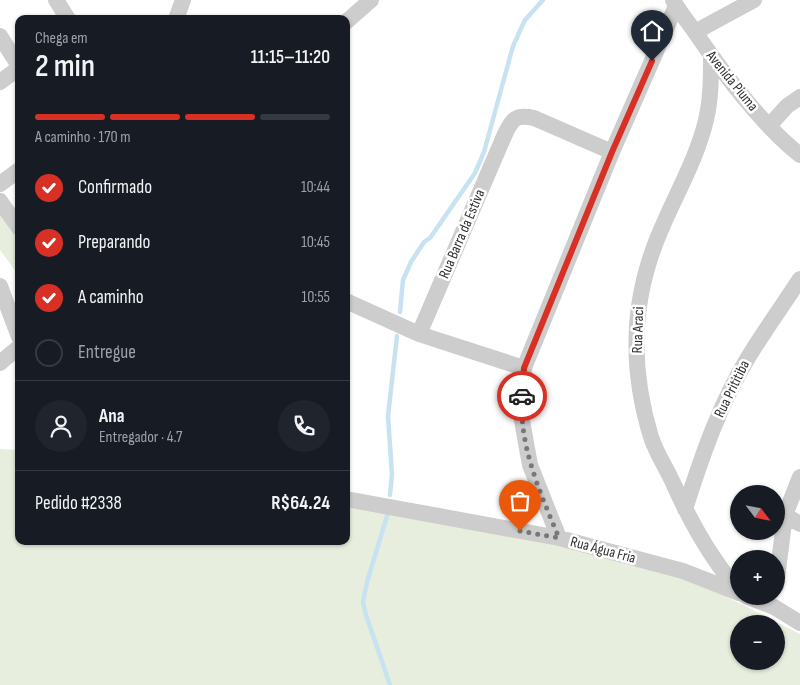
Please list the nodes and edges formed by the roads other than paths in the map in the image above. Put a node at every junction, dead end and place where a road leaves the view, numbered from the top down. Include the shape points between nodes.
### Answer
1 (56, 0) edge
2 (183, 0) edge
3 (371, 0) edge
4 (754, 0) edge
5 (674, 3) edge
6 (65, 15) edge
7 (177, 15) edge
8 (350, 18) edge
9 (695, 32) junction
10 (0, 36) edge
11 (711, 56) junction
12 (15, 60) edge
13 (15, 70) edge
14 (0, 82) edge
15 (800, 97) edge
16 (769, 126) junction
17 (612, 152) junction
18 (800, 155) edge
19 (15, 173) edge
20 (0, 184) edge
21 (0, 201) edge
22 (15, 222) edge
23 (800, 280) edge
24 (1, 289) edge
25 (350, 302) edge
26 (15, 326) edge
27 (419, 334) junction
28 (15, 350) edge
29 (0, 363) edge
30 (524, 368) junction
31 (800, 476) edge
32 (350, 500) edge
33 (685, 508) junction
34 (785, 515) joint
35 (800, 524) edge
36 (559, 538) junction
37 (730, 582) edge
38 (730, 589) edge
39 (778, 605) edge
40 (800, 623) edge

1 - 6 street
2 - 7 street
3 - 8 street
4 - 9 street
5 - 9 street, Avenida Piuma
5 - 17 street
9 - 11 street, Avenida Piuma
10 - 12 street
11 - 16 street, Avenida Piuma
11 - 33 street, Rua Araci via 706,121 643,278 637,310 635,347 640,390 651,438
13 - 14 street
15 - 16 street
16 - 18 street, Avenida Piuma
17 - 27 street, Rua Barra da Estiva via 534,118 514,119 509,124
17 - 30 street
19 - 20 street
21 - 22 street
23 - 33 street, Rua Prititiba via 748,357 724,404
24 - 26 street
25 - 27 street
27 - 30 street
28 - 29 street
30 - 36 street via 520,415 530,465
31 - 34 street
32 - 36 street, Rua Água Fria
33 - 37 street, Rua Araci via 707,550
34 - 35 street
36 - 38 street, Rua Água Fria via 683,571
39 - 40 street

